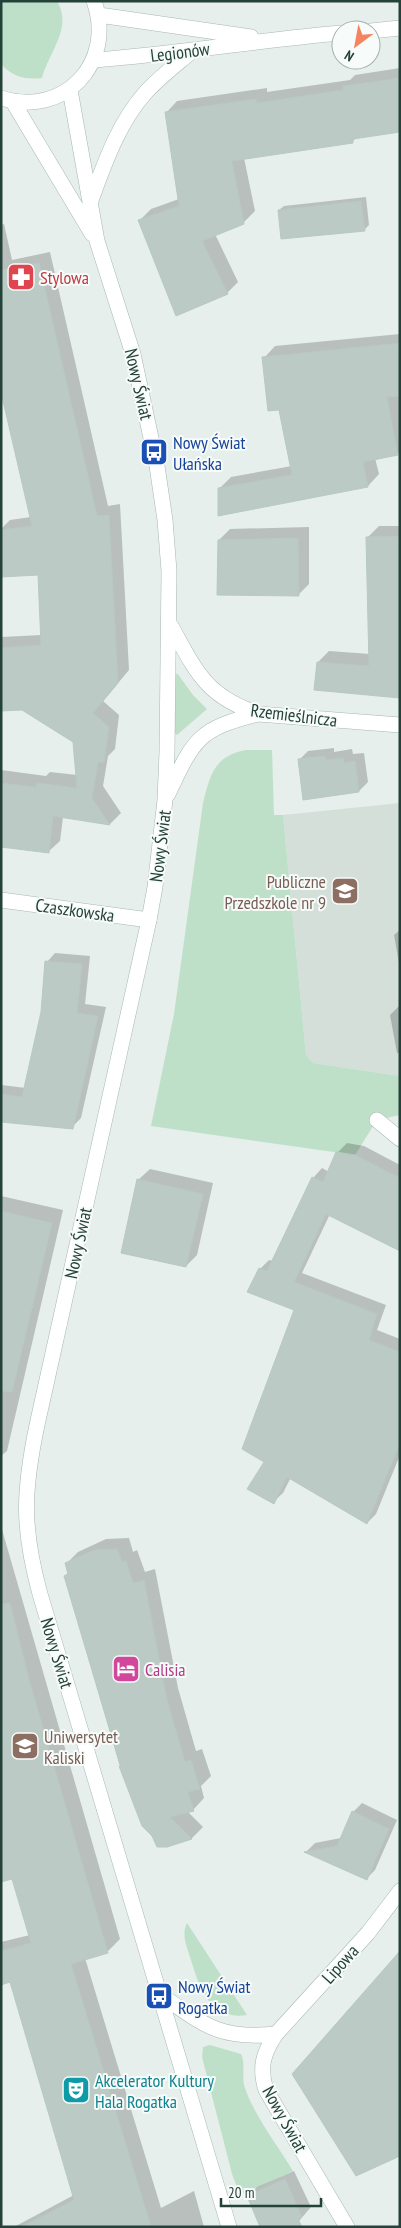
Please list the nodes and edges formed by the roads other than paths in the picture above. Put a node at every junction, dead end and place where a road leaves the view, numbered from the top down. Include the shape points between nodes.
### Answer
1 (96, 8) edge
2 (400, 28) edge
3 (381, 30) edge
4 (331, 34) edge
5 (265, 39) junction
6 (192, 51) junction
7 (94, 60) junction
8 (70, 90) junction
9 (7, 100) edge
10 (90, 204) junction
11 (97, 241) junction
12 (170, 625) junction
13 (258, 714) junction
14 (400, 726) edge
15 (166, 800) junction
16 (1, 900) edge
17 (149, 920) junction
18 (377, 1120) dead end
19 (400, 1139) edge
20 (400, 1891) edge
21 (158, 1992) junction
22 (276, 2034) junction
23 (229, 2227) edge
24 (347, 2227) edge

1 - 5 street, Legionów
1 - 7 street via 99,46
2 - 3 street
4 - 5 street, Legionów
5 - 6 street, Legionów
6 - 7 street, Legionów
6 - 10 street via 145,93 135,107 117,136
7 - 8 street
8 - 9 street via 52,99 32,103
8 - 10 street, Nowy Świat
9 - 11 street, Nowy Świat
10 - 11 street, Nowy Świat
11 - 12 street, Nowy Świat via 116,297 146,412 165,520
12 - 13 street, Rzemieślnicza via 201,679 212,691 236,706
12 - 15 street, Nowy Świat
13 - 14 street, Rzemieślnicza
13 - 15 street via 225,722 201,736 185,758
15 - 17 street, Nowy Świat
16 - 17 street, Czaszkowska
17 - 21 street, Nowy Świat via 37,1425 26,1486 25,1517 31,1562
18 - 19 street
20 - 22 street, Lipowa via 368,1933
21 - 22 street via 196,2019 228,2034 249,2037
21 - 23 street, Nowy Świat
22 - 24 street, Nowy Świat via 261,2068 266,2090

